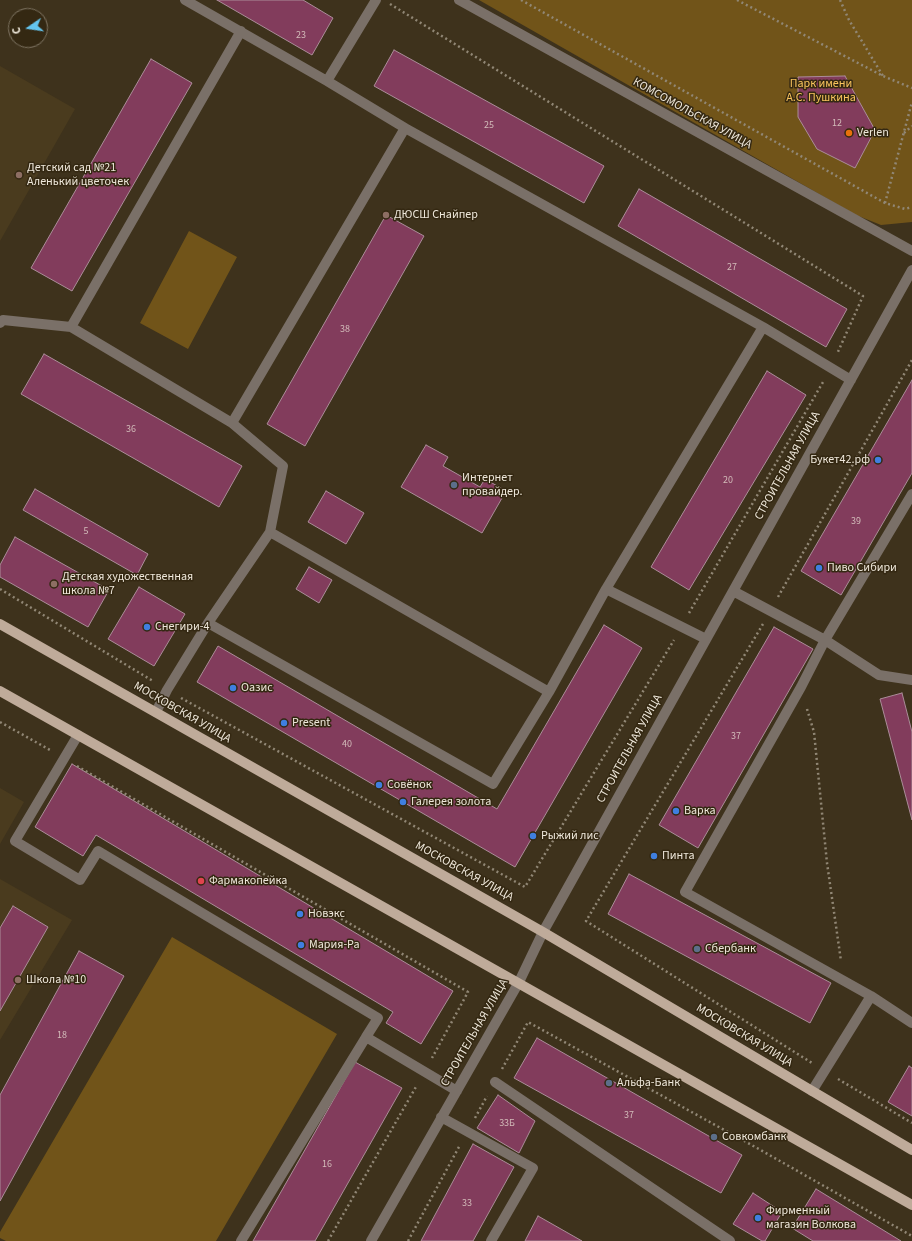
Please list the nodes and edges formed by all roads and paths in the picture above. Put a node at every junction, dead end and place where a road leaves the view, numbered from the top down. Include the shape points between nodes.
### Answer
1 (185, 0) edge
2 (376, 0) edge
3 (383, 0) edge
4 (459, 0) edge
5 (520, 0) edge
6 (737, 0) edge
7 (840, 0) edge
8 (241, 31) junction
9 (883, 76) junction
10 (327, 81) junction
11 (912, 88) edge
12 (912, 102) edge
13 (912, 126) edge
14 (405, 128) junction
15 (904, 133) junction
16 (885, 203) junction
17 (912, 207) edge
18 (912, 251) edge
19 (912, 270) edge
20 (0, 323) edge
21 (71, 327) junction
22 (763, 327) junction
23 (912, 360) edge
24 (831, 368) junction
25 (851, 380) junction
26 (232, 422) junction
27 (912, 494) edge
28 (270, 532) junction
29 (0, 589) edge
30 (606, 589) junction
31 (733, 591) junction
32 (770, 612) junction
33 (208, 623) junction
34 (0, 624) edge
35 (682, 626) junction
36 (706, 639) junction
37 (825, 640) junction
38 (912, 682) edge
39 (801, 687) junction
40 (167, 690) junction
41 (0, 691) edge
42 (549, 692) junction
43 (156, 712) junction
44 (0, 722) edge
45 (78, 735) junction
46 (64, 758) junction
47 (543, 932) junction
48 (519, 982) junction
49 (844, 982) junction
50 (871, 996) junction
51 (912, 1023) edge
52 (366, 1038) junction
53 (824, 1071) junction
54 (424, 1072) junction
55 (495, 1082) junction
56 (457, 1091) junction
57 (812, 1091) junction
58 (441, 1117) junction
59 (912, 1123) edge
60 (467, 1131) junction
61 (912, 1150) edge
62 (912, 1205) edge
63 (912, 1236) edge
64 (241, 1241) edge
65 (328, 1241) edge
66 (371, 1241) edge
67 (408, 1241) edge
68 (491, 1241) edge
69 (730, 1241) edge

1 - 8 street
2 - 10 street
3 - 24 path via 863,296
4 - 18 street, КОМСОМОЛЬСКАЯ УЛИЦА
5 - 16 path
6 - 9 path
7 - 9 path via 849,20
8 - 10 street
8 - 21 street
9 - 11 path
10 - 14 street
12 - 15 path
13 - 15 path
14 - 22 street
14 - 26 street
15 - 16 path
16 - 17 path via 905,209
19 - 25 street, СТРОИТЕЛЬНАЯ УЛИЦА
20 - 21 street via 3,320
21 - 26 street
22 - 24 street
22 - 30 street
23 - 32 path
24 - 25 street
24 - 35 path
25 - 31 street, СТРОИТЕЛЬНАЯ УЛИЦА
26 - 28 street via 283,466
27 - 37 street
28 - 33 street
28 - 42 street
29 - 40 path
30 - 35 street
30 - 42 street
31 - 32 street
31 - 36 street, СТРОИТЕЛЬНАЯ УЛИЦА
32 - 37 street
32 - 53 path via 586,921
33 - 40 street
33 - 42 street via 493,784
34 - 43 main road, МОСКОВСКАЯ УЛИЦА
35 - 36 street
35 - 40 path via 525,887
36 - 47 street, СТРОИТЕЛЬНАЯ УЛИЦА
37 - 38 street via 879,675
37 - 39 street
39 - 49 path via 814,732 827,863
39 - 49 street via 685,892
40 - 43 street
41 - 45 main road
43 - 47 main road, МОСКОВСКАЯ УЛИЦА
44 - 46 path
45 - 46 street
45 - 48 main road
46 - 52 street via 15,841 80,880 98,851 378,1018
46 - 54 path via 468,992
47 - 48 street, СТРОИТЕЛЬНАЯ УЛИЦА
47 - 57 main road, МОСКОВСКАЯ УЛИЦА
48 - 56 street, СТРОИТЕЛЬНАЯ УЛИЦА
48 - 62 main road
49 - 50 street
50 - 51 street
50 - 53 street
52 - 54 street
52 - 64 street
53 - 57 street
53 - 59 path
54 - 56 street
54 - 65 path
55 - 60 path
55 - 63 path via 528,1022
55 - 69 street
56 - 58 street, СТРОИТЕЛЬНАЯ УЛИЦА
57 - 61 main road, МОСКОВСКАЯ УЛИЦА
58 - 60 street
58 - 66 street, СТРОИТЕЛЬНАЯ УЛИЦА
60 - 67 path
60 - 68 street via 533,1168

